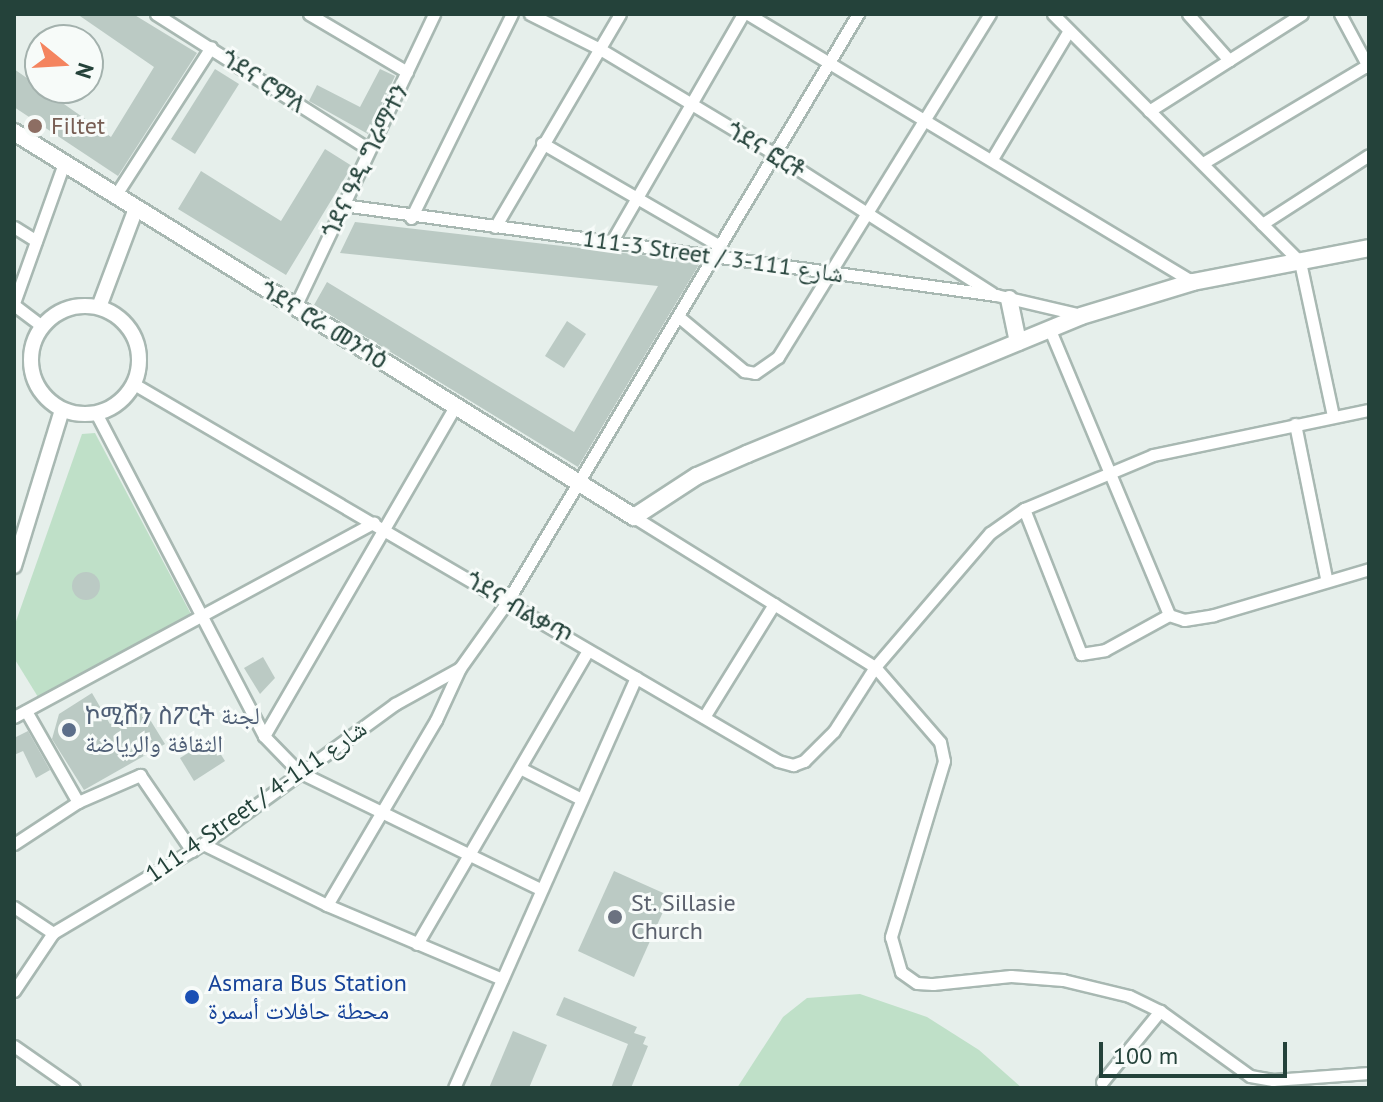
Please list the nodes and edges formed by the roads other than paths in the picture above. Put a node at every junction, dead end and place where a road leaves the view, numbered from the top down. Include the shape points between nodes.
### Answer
1 (156, 14) edge
2 (309, 14) edge
3 (434, 14) edge
4 (512, 14) edge
5 (530, 14) edge
6 (620, 14) edge
7 (746, 14) edge
8 (858, 14) edge
9 (990, 14) edge
10 (1053, 14) edge
11 (1188, 14) edge
12 (1302, 14) edge
13 (1340, 14) edge
14 (1068, 32) junction
15 (211, 47) junction
16 (600, 49) junction
17 (1229, 60) junction
18 (1368, 65) edge
19 (828, 66) junction
20 (407, 72) junction
21 (691, 105) junction
22 (1149, 111) junction
23 (922, 117) junction
24 (14, 132) edge
25 (542, 143) junction
26 (369, 149) junction
27 (773, 153) junction
28 (1369, 155) edge
29 (992, 159) junction
30 (64, 163) junction
31 (1203, 163) junction
32 (115, 196) junction
33 (635, 199) junction
34 (343, 205) junction
35 (135, 211) junction
36 (867, 211) junction
37 (411, 218) junction
38 (1262, 224) junction
39 (14, 227) edge
40 (495, 227) junction
41 (36, 241) junction
42 (612, 241) junction
43 (1369, 248) edge
44 (718, 250) junction
45 (1300, 262) junction
46 (830, 273) junction
47 (1193, 282) junction
48 (1003, 297) junction
49 (14, 304) edge
50 (99, 307) junction
51 (295, 307) junction
52 (1081, 316) junction
53 (679, 317) junction
54 (42, 326) junction
55 (1050, 330) junction
56 (1018, 342) junction
57 (134, 384) junction
58 (455, 406) junction
59 (62, 410) junction
60 (1369, 410) edge
61 (96, 413) junction
62 (1333, 416) junction
63 (1295, 424) junction
64 (1111, 472) junction
65 (579, 482) junction
66 (1024, 509) junction
67 (634, 517) junction
68 (379, 525) junction
69 (14, 566) edge
70 (1369, 569) edge
71 (1326, 578) junction
72 (507, 602) junction
73 (774, 604) junction
74 (1169, 615) junction
75 (203, 616) junction
76 (588, 650) junction
77 (875, 667) junction
78 (460, 668) junction
79 (636, 677) junction
80 (26, 711) junction
81 (14, 717) edge
82 (704, 717) junction
83 (264, 736) junction
84 (520, 768) junction
85 (299, 772) junction
86 (581, 799) junction
87 (78, 802) junction
88 (382, 811) junction
89 (14, 844) edge
90 (203, 844) junction
91 (192, 851) junction
92 (470, 851) junction
93 (540, 889) junction
94 (327, 905) junction
95 (14, 907) edge
96 (53, 933) junction
97 (417, 944) junction
98 (502, 979) junction
99 (14, 991) edge
100 (1160, 1011) junction
101 (14, 1046) edge
102 (1369, 1073) edge
103 (1300, 1078) junction
104 (1273, 1080) junction
105 (1102, 1082) dead end
106 (74, 1088) edge
107 (454, 1088) edge
108 (1285, 1088) edge
109 (1321, 1088) edge

1 - 15 street, ጎደና ሮምለ
2 - 20 street
3 - 20 street, ጎደና ዓዲ ግራማተን
4 - 37 street
5 - 16 street, ጎደና ፎርቶ
6 - 16 street
7 - 19 street
7 - 21 street
8 - 19 street
9 - 23 street
10 - 14 street
11 - 17 street
12 - 17 street
13 - 18 street
14 - 22 street
14 - 29 street
15 - 26 street, ጎደና ሮምለ
15 - 32 street
16 - 21 street, ጎደና ፎርቶ
16 - 25 street
17 - 22 street
18 - 31 street
19 - 23 street
19 - 27 street
20 - 26 street, ጎደና ዓዲ ግራማተን
21 - 27 street, ጎደና ፎርቶ
21 - 33 street
22 - 31 street
23 - 29 street
23 - 36 street
24 - 30 main road, ጎደና ሮራ መንሳዕ
25 - 33 street
25 - 40 street
26 - 34 street, ጎደና ዓዲ ግራማተን
27 - 36 street, ጎደና ፎርቶ
27 - 44 street
28 - 38 street
29 - 47 street
30 - 32 main road, ጎደና ሮራ መንሳዕ
30 - 41 street
31 - 38 street
32 - 35 main road, ጎደና ሮራ መንሳዕ
33 - 42 street
33 - 44 street
34 - 37 street, 111-3 Street / شارع 111-3
34 - 51 street, ጎደና ዓዲ ግራማተን
35 - 50 street
35 - 51 main road, ጎደና ሮራ መንሳዕ
36 - 46 street
36 - 48 street, ጎደና ፎርቶ
37 - 40 street, 111-3 Street / شارع 111-3
38 - 45 street
39 - 41 street
40 - 42 street, 111-3 Street / شارع 111-3
41 - 49 street
42 - 44 street, 111-3 Street / شارع 111-3
43 - 45 main road
44 - 46 street, 111-3 Street / شارع 111-3
44 - 53 street
45 - 47 main road
45 - 62 street
46 - 48 street, 111-3 Street / شارع 111-3
46 - 53 street via 778,357 755,373 744,371
47 - 52 main road
48 - 52 street, 111-3 Street / شارع 111-3
48 - 56 main road
49 - 54 street
50 - 54 street via 68,308
50 - 57 street via 126,323 135,337 139,353
51 - 58 main road, ጎደና ሮራ መንሳዕ
52 - 55 main road
53 - 65 street
54 - 59 street via 31,358 33,376 41,393
55 - 56 main road
55 - 64 street
56 - 67 main road via 697,476
57 - 61 street via 111,408
57 - 68 street, ጎደና ብልቃጥ
58 - 65 main road, ጎደና ሮራ መንሳዕ
58 - 68 street
59 - 61 street
59 - 69 street
60 - 62 street
61 - 75 street
62 - 63 street
63 - 64 street via 1207,440
63 - 71 street
64 - 66 street
64 - 74 street
65 - 67 main road, ጎደና ሮራ መንሳዕ
65 - 72 street
66 - 74 street via 1081,654 1105,650
66 - 77 street via 990,533
67 - 73 street
68 - 72 street, ጎደና ብልቃጥ
68 - 75 street
68 - 83 street
70 - 71 street
71 - 74 street via 1214,615 1184,620
72 - 76 street, ጎደና ብልቃጥ
72 - 78 street
73 - 77 street
73 - 82 street
75 - 80 street
75 - 83 street
76 - 79 street, ጎደና ብልቃጥ
76 - 84 street
77 - 82 street, ጎደና ብልቃጥ via 834,731 793,765
77 - 100 street via 927,725 944,761 891,937 901,972 925,983 1011,976 1063,980 1129,996
78 - 85 street, 111-4 Street / شارع 111-4 via 406,697
78 - 88 street
79 - 82 street, ጎደና ብልቃጥ
79 - 86 street
80 - 81 street
80 - 87 street
83 - 85 street
84 - 86 street
84 - 92 street
85 - 88 street
85 - 90 street, 111-4 Street / شارع 111-4
86 - 93 street
87 - 89 street
87 - 91 street via 140,775
88 - 92 street
88 - 94 street
90 - 91 street, 111-4 Street / شارع 111-4
90 - 94 street
91 - 96 street, 111-4 Street / شارع 111-4
92 - 93 street
92 - 97 street
93 - 98 street
94 - 97 street
95 - 96 street
96 - 99 street
97 - 98 street
98 - 107 street
100 - 104 street via 1243,1074
100 - 105 street
101 - 106 street
102 - 103 street
103 - 104 street
103 - 109 street
104 - 108 street

